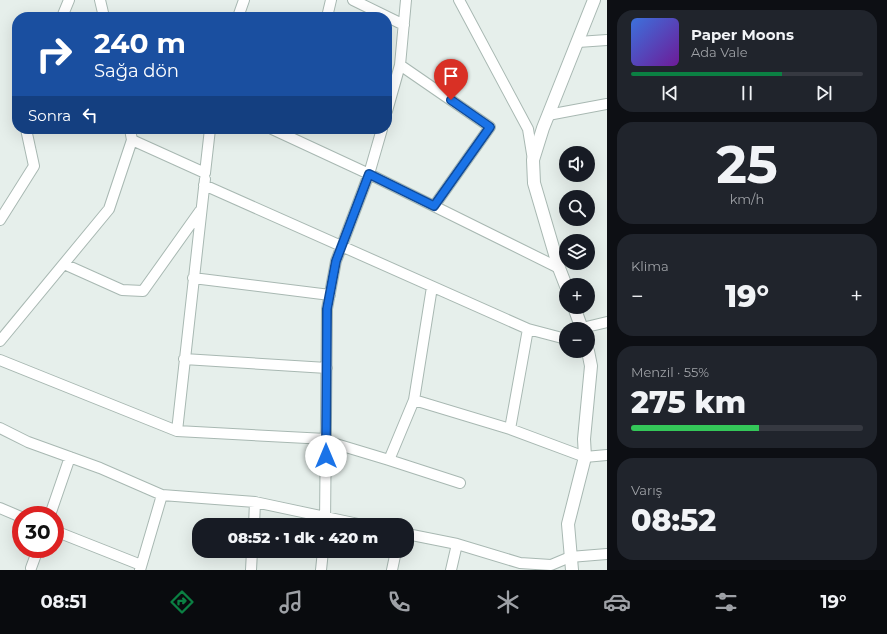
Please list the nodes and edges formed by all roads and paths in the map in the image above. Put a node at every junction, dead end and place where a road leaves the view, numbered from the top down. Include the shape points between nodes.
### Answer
1 (70, 0) edge
2 (100, 0) edge
3 (244, 0) edge
4 (331, 0) edge
5 (352, 0) edge
6 (406, 0) edge
7 (459, 0) edge
8 (594, 0) edge
9 (64, 12) edge
10 (103, 12) edge
11 (240, 12) edge
12 (329, 12) edge
13 (377, 12) edge
14 (392, 19) edge
15 (404, 25) junction
16 (607, 40) edge
17 (578, 42) junction
18 (400, 65) junction
19 (392, 93) edge
20 (606, 107) edge
21 (548, 115) junction
22 (27, 134) edge
23 (131, 134) edge
24 (210, 134) edge
25 (283, 134) edge
26 (381, 134) edge
27 (132, 140) junction
28 (533, 160) junction
29 (206, 173) junction
30 (369, 174) junction
31 (204, 185) junction
32 (434, 206) junction
33 (200, 210) junction
34 (0, 220) edge
35 (342, 246) junction
36 (64, 264) junction
37 (559, 268) joint
38 (193, 278) junction
39 (432, 287) junction
40 (330, 295) junction
41 (607, 322) edge
42 (595, 325) edge
43 (528, 329) junction
44 (559, 337) edge
45 (0, 341) edge
46 (589, 358) edge
47 (184, 359) junction
48 (0, 360) edge
49 (326, 368) junction
50 (414, 400) junction
51 (0, 428) edge
52 (510, 429) junction
53 (176, 431) junction
54 (326, 440) junction
55 (607, 455) edge
56 (70, 457) junction
57 (585, 457) junction
58 (389, 460) junction
59 (460, 483) dead end
60 (162, 495) junction
61 (255, 502) junction
62 (53, 506) edge
63 (0, 508) edge
64 (12, 513) edge
65 (254, 518) edge
66 (315, 518) edge
67 (326, 518) edge
68 (64, 534) edge
69 (414, 535) edge
70 (457, 544) junction
71 (607, 554) edge
72 (570, 557) junction
73 (35, 558) edge
74 (252, 558) edge
75 (322, 558) edge
76 (395, 558) edge
77 (519, 567) edge
78 (31, 568) dead end
79 (140, 568) edge
80 (251, 570) edge
81 (321, 570) edge
82 (392, 570) edge
83 (451, 570) edge
84 (572, 570) edge

1 - 9 street
2 - 10 street
3 - 11 street
4 - 12 street
5 - 13 street
6 - 15 street
7 - 28 street via 528,129
8 - 17 street
14 - 15 street
15 - 18 street
16 - 17 street
17 - 21 street
18 - 19 street
18 - 32 street via 490,127
20 - 21 street
21 - 28 street
22 - 34 street via 34,166
23 - 27 street
24 - 29 street
25 - 30 street
26 - 30 street
27 - 29 street
27 - 36 street via 109,209
28 - 37 street via 534,183
29 - 31 street
30 - 32 street
30 - 35 street
31 - 33 street
31 - 35 street
32 - 37 street
33 - 36 street via 142,291 122,290
33 - 38 street
35 - 39 street
35 - 40 street via 336,261
36 - 45 street
38 - 40 street
38 - 47 street
39 - 43 street
39 - 50 street
40 - 49 street via 327,309
41 - 42 street
43 - 44 street
43 - 52 street
46 - 57 street
47 - 49 street
47 - 53 street
48 - 53 street
49 - 54 street
50 - 52 street
50 - 58 street
51 - 56 street via 28,442
52 - 57 street
53 - 54 street
54 - 58 street
54 - 67 street
55 - 57 street
56 - 60 street
56 - 62 street
57 - 72 street via 568,524
58 - 59 street
60 - 61 street
60 - 79 street
61 - 65 street
61 - 66 street
63 - 64 street
68 - 79 street
69 - 70 street
70 - 77 street
70 - 83 street
71 - 72 street
72 - 77 street via 551,565
72 - 84 street
73 - 78 street
74 - 80 street
75 - 81 street
76 - 82 street

